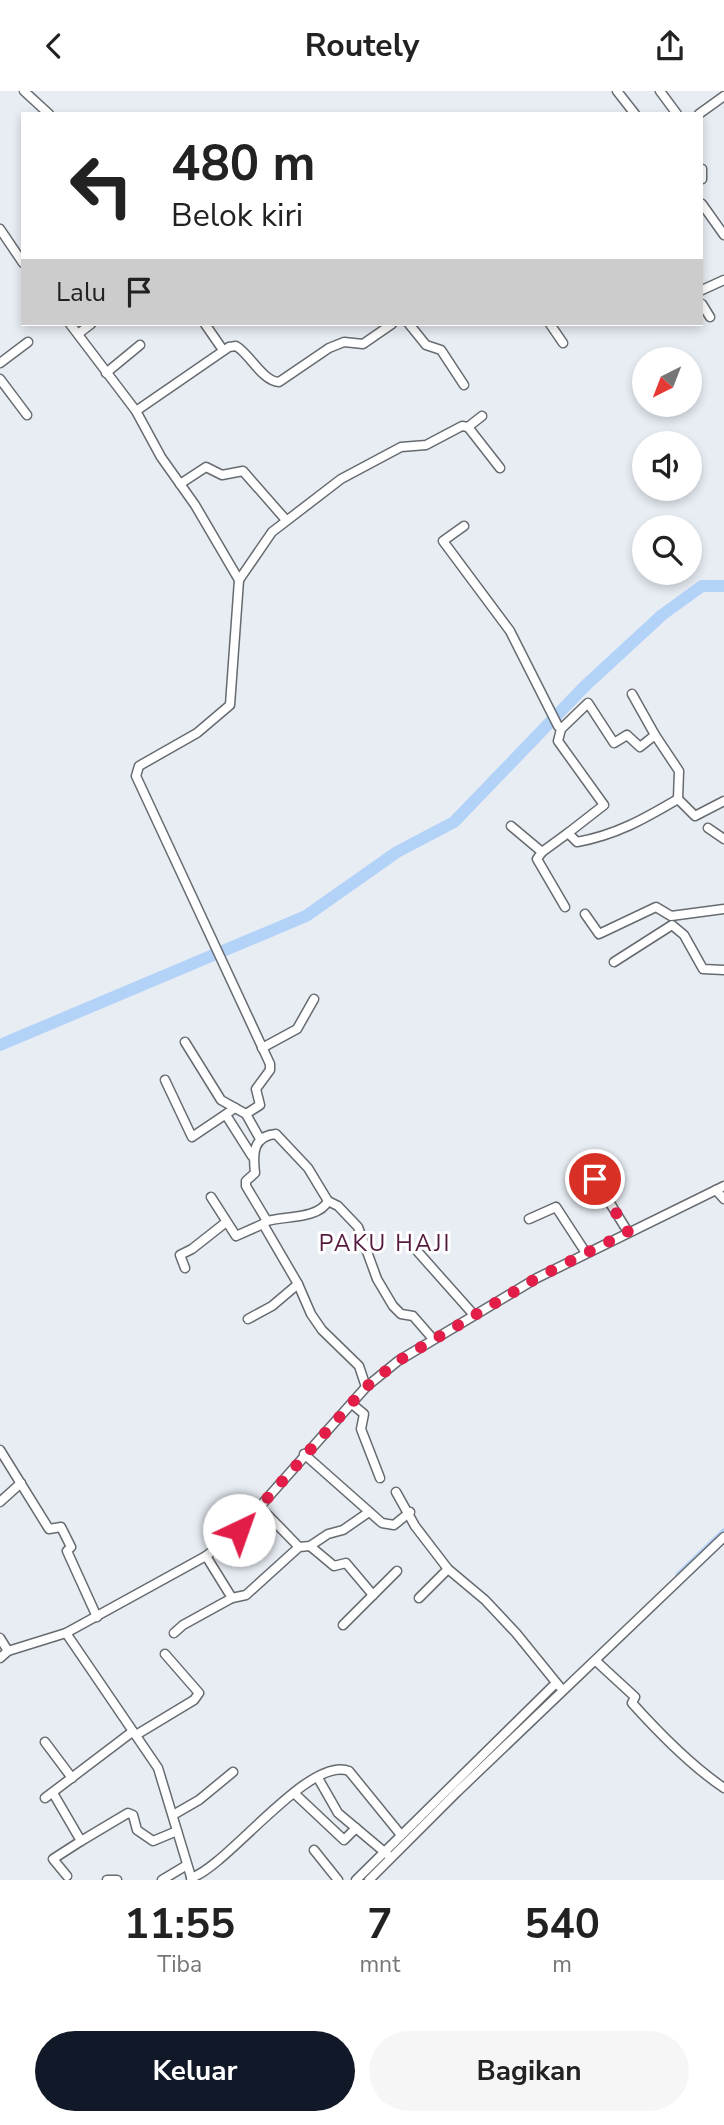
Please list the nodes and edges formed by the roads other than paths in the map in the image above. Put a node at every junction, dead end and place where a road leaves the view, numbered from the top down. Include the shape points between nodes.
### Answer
1 (24, 91) edge
2 (617, 91) edge
3 (660, 91) edge
4 (724, 96) edge
5 (47, 112) edge
6 (633, 112) edge
7 (676, 112) edge
8 (702, 112) edge
9 (703, 205) edge
10 (0, 229) edge
11 (724, 235) edge
12 (21, 260) edge
13 (724, 280) edge
14 (703, 290) edge
15 (703, 306) edge
16 (710, 317) dead end
17 (72, 326) edge
18 (88, 326) edge
19 (206, 326) edge
20 (389, 326) edge
21 (411, 326) edge
22 (551, 326) edge
23 (78, 334) junction
24 (28, 342) dead end
25 (563, 342) dead end
26 (140, 345) dead end
27 (223, 350) junction
28 (0, 363) edge
29 (106, 373) junction
30 (0, 379) edge
31 (464, 385) dead end
32 (136, 411) junction
33 (27, 415) dead end
34 (482, 416) dead end
35 (468, 427) junction
36 (500, 468) dead end
37 (180, 484) junction
38 (286, 520) junction
39 (464, 526) dead end
40 (239, 580) junction
41 (632, 694) dead end
42 (560, 728) junction
43 (655, 735) junction
44 (678, 799) junction
45 (724, 801) edge
46 (511, 825) dead end
47 (708, 828) dead end
48 (568, 833) junction
49 (724, 839) edge
50 (542, 852) junction
51 (565, 907) dead end
52 (724, 909) edge
53 (586, 914) dead end
54 (671, 916) junction
55 (676, 927) junction
56 (614, 962) dead end
57 (724, 970) edge
58 (314, 999) dead end
59 (185, 1042) dead end
60 (262, 1048) junction
61 (164, 1080) dead end
62 (235, 1108) junction
63 (246, 1114) junction
64 (226, 1115) junction
65 (260, 1139) junction
66 (252, 1156) junction
67 (595, 1179) dead end
68 (720, 1188) edge
69 (211, 1197) dead end
70 (724, 1199) edge
71 (328, 1201) junction
72 (529, 1219) dead end
73 (265, 1222) junction
74 (225, 1223) junction
75 (628, 1232) junction
76 (418, 1252) dead end
77 (586, 1253) junction
78 (185, 1268) dead end
79 (298, 1284) junction
80 (474, 1315) junction
81 (248, 1319) dead end
82 (433, 1339) junction
83 (366, 1387) junction
84 (352, 1403) junction
85 (0, 1450) edge
86 (304, 1454) junction
87 (380, 1478) dead end
88 (21, 1483) junction
89 (396, 1492) dead end
90 (0, 1502) edge
91 (260, 1507) junction
92 (369, 1512) junction
93 (410, 1512) junction
94 (724, 1537) edge
95 (310, 1546) junction
96 (299, 1547) junction
97 (206, 1556) junction
98 (449, 1569) junction
99 (397, 1571) dead end
100 (373, 1595) junction
101 (232, 1598) junction
102 (419, 1598) dead end
103 (97, 1617) junction
104 (343, 1625) dead end
105 (66, 1633) junction
106 (174, 1633) dead end
107 (0, 1638) edge
108 (8, 1651) junction
109 (165, 1654) dead end
110 (0, 1657) edge
111 (597, 1662) junction
112 (559, 1687) junction
113 (134, 1733) junction
114 (45, 1742) dead end
115 (233, 1772) dead end
116 (72, 1778) junction
117 (318, 1778) junction
118 (724, 1788) edge
119 (294, 1793) junction
120 (173, 1815) junction
121 (356, 1828) junction
122 (177, 1831) junction
123 (401, 1835) junction
124 (81, 1841) junction
125 (314, 1850) dead end
126 (388, 1855) junction
127 (187, 1865) junction
128 (67, 1877) dead end
129 (191, 1879) edge
130 (107, 1880) edge
131 (117, 1880) edge
132 (162, 1880) edge
133 (338, 1880) edge
134 (356, 1880) edge
135 (369, 1880) edge

1 - 5 street
2 - 6 street
3 - 7 street
4 - 8 street
9 - 11 street
10 - 12 street
13 - 14 street
15 - 16 street
17 - 23 street
18 - 23 street
19 - 27 street
20 - 27 street via 363,344 344,342 329,348 279,381 269,379 236,346
21 - 31 street via 426,345 441,350
22 - 25 street
23 - 29 street
24 - 28 street
26 - 29 street
27 - 32 street
29 - 32 street
30 - 33 street
32 - 37 street
34 - 35 street
35 - 36 street
35 - 38 street via 426,445 401,447 370,462
37 - 38 street via 206,467 222,475 243,471
37 - 40 street
38 - 40 street via 272,532
39 - 42 street via 443,541 510,631
40 - 60 street via 230,705 197,733 136,770 137,782
41 - 43 street
42 - 43 street via 588,703 614,743 627,736 640,747
42 - 48 street via 558,741 604,805
43 - 44 street via 679,771
44 - 45 street via 695,816
44 - 48 street via 611,835 577,842
46 - 50 street
47 - 49 street
48 - 50 street
50 - 51 street via 537,859
52 - 54 street
53 - 54 street via 598,933 656,907
54 - 55 street
55 - 56 street via 669,926
55 - 57 street via 703,969
58 - 60 street via 297,1029
59 - 62 street via 221,1100
60 - 63 street via 270,1070 256,1089 260,1105
61 - 64 street via 190,1136
62 - 63 street
62 - 64 street
63 - 65 street
64 - 66 street
65 - 66 street
65 - 71 street via 277,1135 307,1168
66 - 73 street via 255,1173 246,1186
67 - 75 street
68 - 70 street
68 - 75 street
69 - 74 street
71 - 73 street via 324,1208 304,1215
71 - 82 street via 358,1227 377,1279 393,1305 401,1314 413,1316
72 - 77 street via 555,1207
73 - 74 street via 236,1236
73 - 79 street
74 - 78 street via 180,1255
75 - 77 street
76 - 80 street
77 - 80 street
79 - 81 street
79 - 83 street via 322,1329 359,1366
80 - 82 street
82 - 83 street
83 - 84 street
84 - 86 street
84 - 87 street via 365,1414 361,1429
85 - 88 street
86 - 91 street
86 - 92 street
88 - 90 street
88 - 103 street via 48,1529 61,1527
89 - 93 street
91 - 96 street
91 - 97 street
92 - 93 street via 382,1523 394,1525
92 - 95 street
93 - 98 street via 415,1526
94 - 111 street
95 - 96 street
95 - 100 street via 334,1566 346,1563
96 - 101 street via 246,1595
97 - 101 street
97 - 103 street
98 - 102 street
98 - 112 street via 516,1633
99 - 100 street
100 - 104 street
101 - 106 street
103 - 105 street
105 - 108 street
105 - 113 street
107 - 108 street
108 - 110 street
109 - 113 street via 197,1689 198,1697
111 - 112 street
111 - 118 street via 635,1697 632,1703 642,1715
112 - 123 street
112 - 126 street
113 - 116 street
113 - 120 street via 158,1768
114 - 116 street
115 - 120 street
116 - 124 street via 49,1795
117 - 119 street
117 - 121 street via 336,1810
117 - 123 street via 339,1768 349,1771
119 - 121 street via 344,1840
119 - 129 street
120 - 122 street
121 - 126 street
122 - 124 street via 153,1841 137,1830 128,1813
122 - 127 street
123 - 126 street
124 - 128 street via 53,1859
125 - 133 street
126 - 134 street
126 - 135 street
127 - 129 street
127 - 132 street
130 - 131 street

